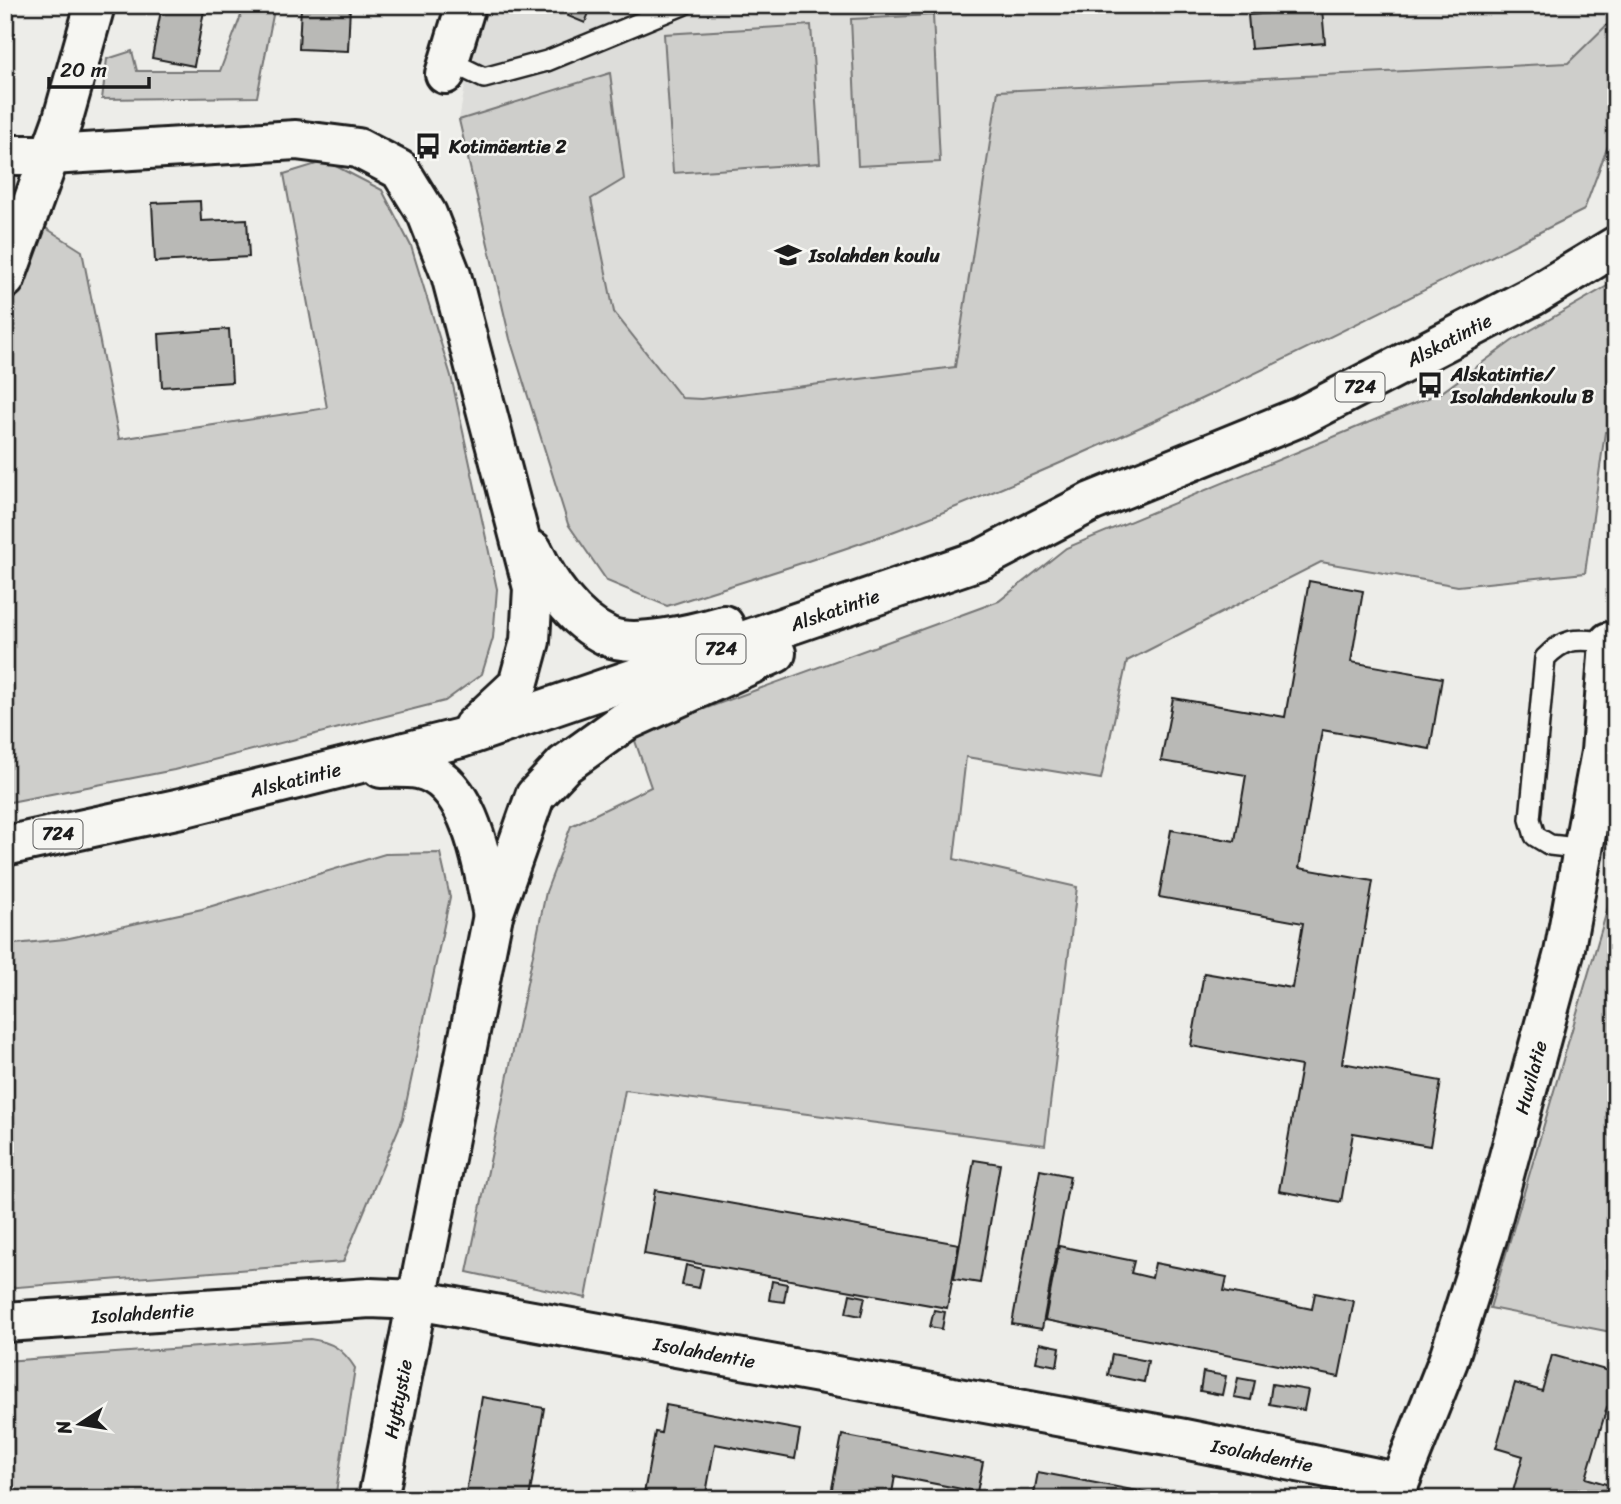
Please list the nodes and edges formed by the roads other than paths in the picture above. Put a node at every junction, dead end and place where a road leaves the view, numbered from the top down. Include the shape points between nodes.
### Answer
1 (95, 5) edge
2 (466, 5) edge
3 (683, 5) edge
4 (447, 67) joint
5 (5, 155) edge
6 (51, 155) junction
7 (1616, 246) edge
8 (5, 279) edge
9 (1091, 502) junction
10 (514, 514) junction
11 (982, 559) junction
12 (1609, 642) joint
13 (461, 738) junction
14 (352, 767) junction
15 (5, 846) edge
16 (1585, 849) junction
17 (493, 915) junction
18 (417, 1300) junction
19 (5, 1322) edge
20 (1395, 1490) edge
21 (378, 1499) edge

1 - 6 main road
2 - 4 main road
3 - 4 lane via 547,61 484,78
5 - 6 main road
6 - 8 main road
6 - 10 main road via 296,140 358,148 400,170 427,214 451,275
7 - 9 main road, Alskatintie / 724 via 1499,315 1302,416
9 - 10 main road via 737,622 684,636 640,640 607,637 572,609 544,575
9 - 11 main road, Alskatintie / 724
10 - 13 main road via 533,588 530,641 518,685
11 - 13 main road, Alskatintie / 724
11 - 17 main road, Hyttystie via 624,722 564,765 536,796
12 - 16 main road, Huvilatie via 1601,752
12 - 16 lane via 1573,639 1558,645 1545,659 1530,819 1535,836 1550,845
13 - 14 main road, Alskatintie / 724
14 - 15 main road, Alskatintie / 724
14 - 17 main road via 421,769 444,783 469,813
16 - 20 main road, Huvilatie via 1560,965 1487,1238 1448,1361
17 - 18 main road, Hyttystie
18 - 19 main road, Isolahdentie via 370,1298
18 - 20 main road, Isolahdentie via 1171,1437
18 - 21 main road, Hyttystie

